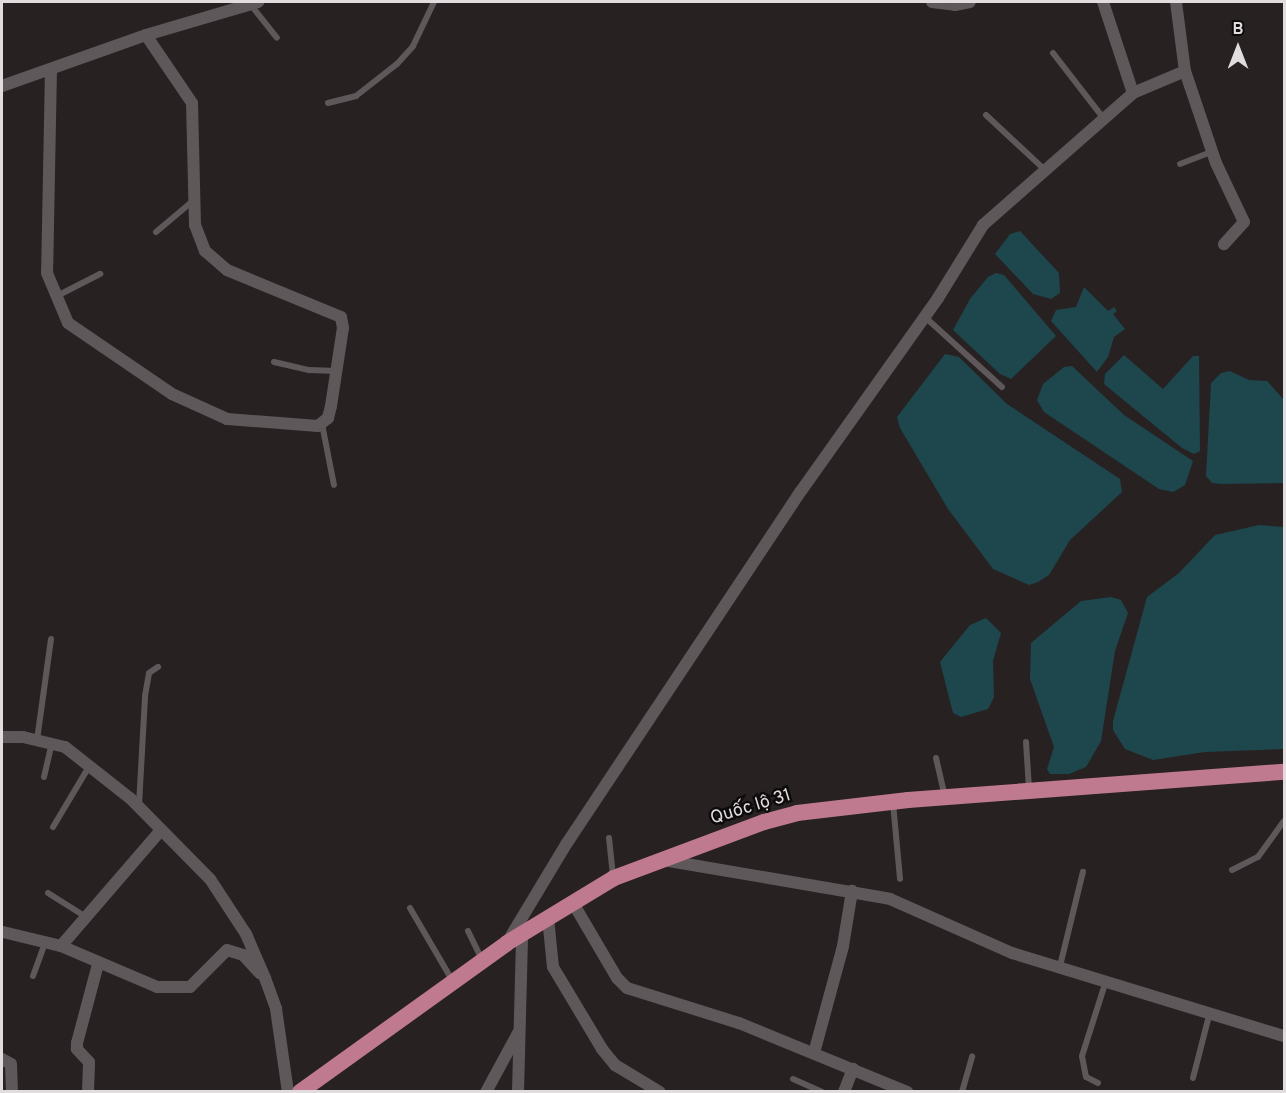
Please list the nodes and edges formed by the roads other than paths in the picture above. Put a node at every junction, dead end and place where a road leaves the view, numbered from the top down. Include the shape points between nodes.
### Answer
1 (434, 2) edge
2 (932, 2) edge
3 (970, 2) edge
4 (1103, 2) edge
5 (1176, 2) edge
6 (254, 3) edge
7 (147, 34) junction
8 (277, 38) dead end
9 (1053, 53) dead end
10 (51, 69) junction
11 (1185, 71) junction
12 (2, 86) edge
13 (1133, 93) junction
14 (328, 103) dead end
15 (986, 115) dead end
16 (1104, 119) junction
17 (1212, 153) junction
18 (1180, 164) dead end
19 (1044, 169) junction
20 (194, 200) junction
21 (156, 232) dead end
22 (1224, 244) dead end
23 (100, 274) dead end
24 (55, 298) junction
25 (925, 316) junction
26 (274, 362) dead end
27 (337, 371) junction
28 (1002, 387) dead end
29 (322, 424) junction
30 (334, 484) dead end
31 (51, 639) dead end
32 (158, 667) dead end
33 (2, 737) edge
34 (37, 740) junction
35 (1026, 742) dead end
36 (52, 743) junction
37 (936, 759) dead end
38 (90, 765) junction
39 (1284, 772) edge
40 (44, 777) dead end
41 (1029, 791) junction
42 (946, 798) junction
43 (892, 803) junction
44 (139, 808) junction
45 (1284, 822) edge
46 (53, 827) dead end
47 (161, 830) junction
48 (609, 838) dead end
49 (662, 860) junction
50 (1232, 870) dead end
51 (1083, 872) dead end
52 (614, 878) junction
53 (900, 879) dead end
54 (852, 891) junction
55 (48, 893) dead end
56 (573, 903) junction
57 (410, 908) dead end
58 (87, 917) junction
59 (548, 918) junction
60 (3, 932) dead end
61 (468, 932) dead end
62 (522, 934) junction
63 (45, 942) junction
64 (507, 943) junction
65 (61, 946) junction
66 (482, 960) junction
67 (98, 964) junction
68 (1060, 966) junction
69 (33, 976) dead end
70 (265, 978) junction
71 (453, 980) junction
72 (1106, 980) junction
73 (1210, 1012) junction
74 (520, 1029) junction
75 (1284, 1036) edge
76 (814, 1053) junction
77 (972, 1056) dead end
78 (2, 1059) edge
79 (853, 1069) junction
80 (1193, 1078) dead end
81 (793, 1079) dead end
82 (1098, 1083) dead end
83 (644, 1088) edge
84 (12, 1092) edge
85 (88, 1092) edge
86 (288, 1092) edge
87 (300, 1092) edge
88 (486, 1092) edge
89 (518, 1092) edge
90 (660, 1092) edge
91 (822, 1092) edge
92 (844, 1092) edge
93 (907, 1092) edge
94 (962, 1092) edge

1 - 14 lane via 413,46 397,64 356,96
2 - 3 street
4 - 13 street
5 - 11 street
6 - 7 street
6 - 8 lane
7 - 10 street
7 - 20 street via 192,103
9 - 16 lane
10 - 12 street
10 - 24 street via 46,253
11 - 13 street
11 - 17 street
13 - 16 street
15 - 19 lane
16 - 19 street
17 - 18 lane
17 - 22 street via 1244,222
19 - 25 street via 983,225
20 - 21 lane
20 - 27 street via 200,240 213,260 246,279 341,317
23 - 24 lane
24 - 29 street via 68,323 80,335 172,394 227,419 311,428
25 - 28 lane
25 - 64 street via 567,843
26 - 27 lane
27 - 29 street via 332,406
29 - 30 lane
31 - 34 lane
32 - 44 lane via 149,673 145,696
33 - 34 street
34 - 36 street
35 - 41 lane
36 - 38 street
36 - 40 lane
37 - 42 lane
38 - 44 street
38 - 46 lane
39 - 41 highway, Quốc lộ 31
41 - 42 highway, Quốc lộ 31
42 - 43 highway, Quốc lộ 31
43 - 49 highway, Quốc lộ 31 via 797,813
43 - 53 lane
44 - 47 street
45 - 50 lane via 1258,858
47 - 58 street
47 - 70 street via 210,879 246,934
48 - 52 lane
49 - 52 highway, Quốc lộ 31
49 - 54 street
51 - 68 lane
52 - 56 highway, Quốc lộ 31
54 - 68 street via 890,899 1012,953
54 - 76 street via 843,946
55 - 58 lane
56 - 59 highway, Quốc lộ 31
56 - 76 street via 617,978 627,988 739,1023
57 - 71 lane
58 - 65 street
59 - 62 highway, Quốc lộ 31
59 - 83 street via 553,967 564,989 615,1065
60 - 63 street
61 - 66 lane
62 - 64 highway, Quốc lộ 31
62 - 74 street
63 - 65 street
63 - 69 lane
64 - 66 highway, Quốc lộ 31
65 - 67 street
66 - 71 highway, Quốc lộ 31
67 - 70 street via 157,987 185,989 227,950 243,955
67 - 85 street via 77,1043 77,1049 89,1062
68 - 72 street
70 - 86 street via 276,1009
71 - 87 highway, Quốc lộ 31
72 - 73 street
72 - 82 lane via 1082,1056 1086,1077
73 - 75 street
73 - 80 lane
74 - 88 street
74 - 89 street
76 - 79 street
77 - 94 lane
78 - 84 street via 11,1064
79 - 92 street
79 - 93 street
81 - 91 lane
83 - 90 street

